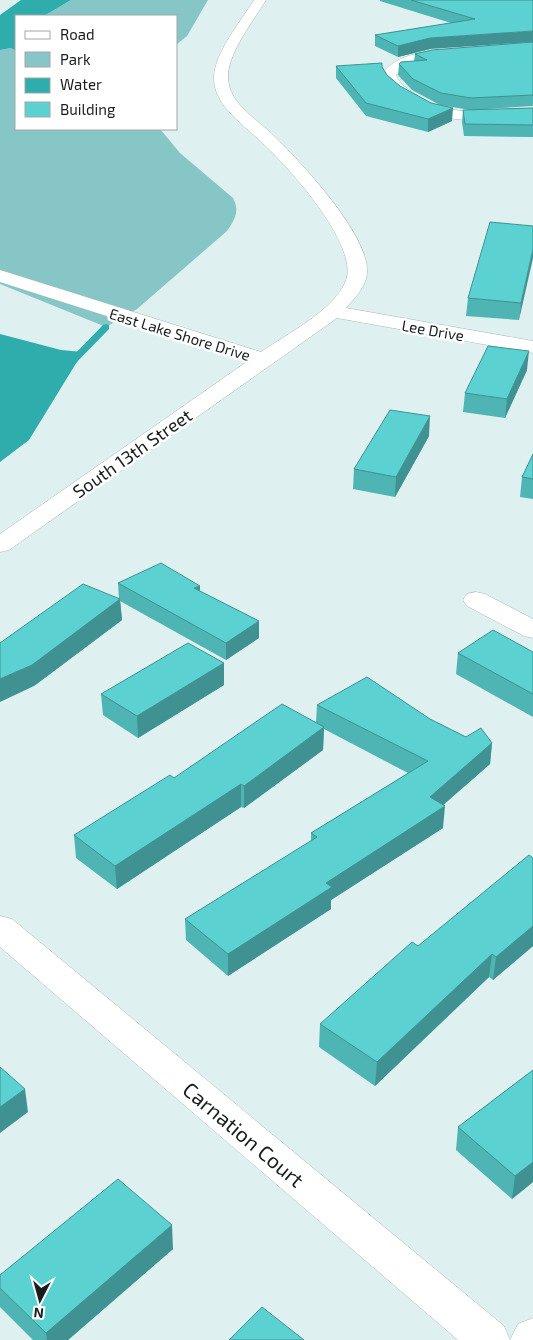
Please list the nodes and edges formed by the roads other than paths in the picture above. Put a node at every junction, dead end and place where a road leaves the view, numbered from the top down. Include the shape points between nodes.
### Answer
1 (260, 0) edge
2 (464, 51) edge
3 (533, 113) edge
4 (0, 276) edge
5 (333, 312) junction
6 (533, 347) edge
7 (262, 359) junction
8 (0, 545) edge
9 (476, 600) dead end
10 (533, 630) edge
11 (0, 928) edge
12 (489, 1340) edge

1 - 5 street, East Lake Shore Drive via 228,53 221,79 226,99 301,175 336,220 352,248 358,269 355,282
2 - 3 street via 407,60 397,65 389,74 390,79 399,90 422,106 442,113
4 - 7 street, East Lake Shore Drive
5 - 6 street, Lee Drive
5 - 7 street, East Lake Shore Drive
7 - 8 street, South 13th Street via 148,443
9 - 10 street
11 - 12 street, Carnation Court

